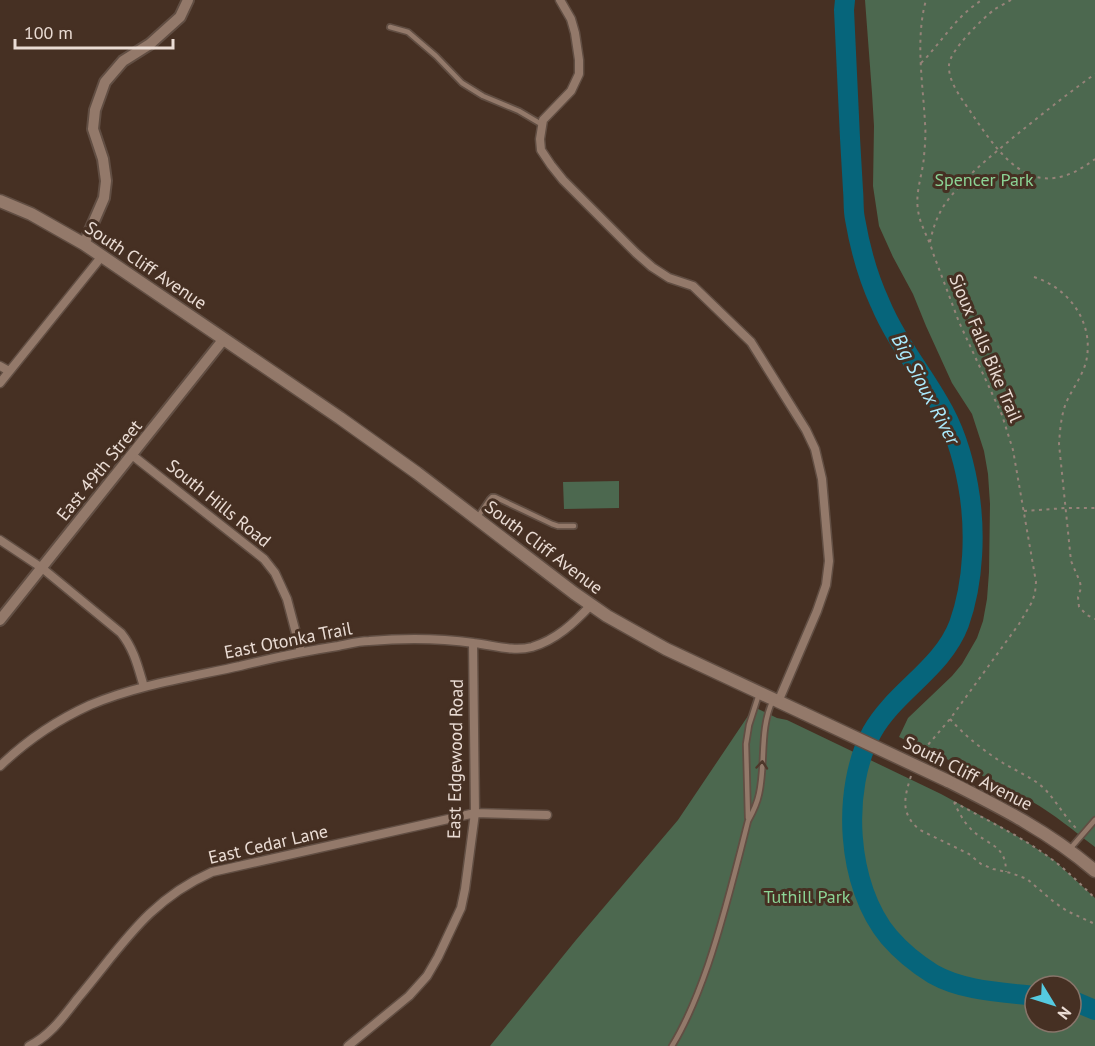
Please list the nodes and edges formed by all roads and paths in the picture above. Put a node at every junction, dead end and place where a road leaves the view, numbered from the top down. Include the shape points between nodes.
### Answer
1 (188, 0) edge
2 (560, 0) edge
3 (926, 0) edge
4 (982, 0) edge
5 (1011, 0) edge
6 (390, 27) dead end
7 (921, 63) junction
8 (1095, 74) edge
9 (541, 124) junction
10 (998, 150) junction
11 (1095, 159) edge
12 (0, 201) edge
13 (930, 242) junction
14 (84, 244) junction
15 (102, 256) junction
16 (1034, 277) dead end
17 (224, 340) junction
18 (0, 366) edge
19 (9, 372) junction
20 (0, 383) edge
21 (132, 455) junction
22 (1066, 508) junction
23 (1095, 508) edge
24 (1024, 511) junction
25 (477, 519) junction
26 (574, 526) dead end
27 (0, 540) edge
28 (42, 568) junction
29 (591, 605) junction
30 (1095, 619) edge
31 (0, 620) edge
32 (473, 643) junction
33 (301, 652) junction
34 (144, 687) junction
35 (759, 693) junction
36 (776, 701) junction
37 (950, 720) junction
38 (917, 762) dead end
39 (0, 766) edge
40 (911, 773) dead end
41 (475, 813) junction
42 (547, 815) dead end
43 (1095, 820) edge
44 (748, 821) junction
45 (1083, 834) junction
46 (1069, 850) junction
47 (1095, 871) edge
48 (1006, 872) junction
49 (1095, 898) edge
50 (1095, 924) edge
51 (29, 1046) edge
52 (348, 1046) edge
53 (672, 1046) edge

1 - 14 street via 180,16 150,44 123,61 105,82 93,129 103,159 104,198
2 - 9 street via 575,33 579,74 571,91
3 - 7 path, Sioux Falls Bike Trail
4 - 7 path via 955,22
5 - 10 path via 977,25 951,56 949,65 954,85
6 - 9 lane via 408,32 462,83
7 - 13 path, Sioux Falls Bike Trail via 925,125 917,207
8 - 10 path
9 - 36 street via 541,150 563,180 652,267 693,286 751,342 816,449 829,561 826,585
10 - 11 path via 1024,172 1040,178 1069,175
10 - 13 path via 944,205
12 - 14 main road, South Cliff Avenue
13 - 24 path, Sioux Falls Bike Trail via 958,322 1002,415
14 - 15 main road, South Cliff Avenue
15 - 17 main road, South Cliff Avenue
15 - 19 street
16 - 22 path via 1051,284 1072,301 1088,339 1086,359 1067,402 1060,432
17 - 21 street, East 49th Street
17 - 25 main road, South Cliff Avenue via 358,430
18 - 19 street
19 - 20 street
21 - 28 street, East 49th Street
21 - 33 street, South Hills Road via 264,559 287,598
22 - 23 path
22 - 24 path
22 - 30 path via 1071,561 1081,588 1079,607
24 - 37 path, Sioux Falls Bike Trail via 1034,568 1032,602
25 - 26 lane via 495,497 552,524
25 - 29 main road, South Cliff Avenue
27 - 28 street
28 - 31 street, East 49th Street
28 - 34 street via 128,642
29 - 32 street, East Otonka Trail via 567,628 531,647
29 - 35 main road, South Cliff Avenue via 646,639
32 - 33 street, East Otonka Trail via 376,640
32 - 41 street, East Edgewood Road
33 - 34 street, East Otonka Trail
34 - 39 street, East Otonka Trail via 76,712 44,730
35 - 36 main road, South Cliff Avenue
35 - 44 lane via 746,744
44 -> 36 lane via 760,793 765,726
36 - 46 main road, South Cliff Avenue, bridge via 948,781 1036,827
37 - 38 path, Sioux Falls Bike Trail
37 - 45 path via 962,733 1047,791
40 - 48 path via 905,810 913,825 981,864
41 - 42 street, East Cedar Lane
41 - 51 street, East Cedar Lane via 212,872 194,880 149,913 49,1033
41 - 52 street, East Edgewood Road via 461,908 438,957 409,996
43 - 45 lane
44 - 53 lane via 718,935 696,1000
45 - 46 lane
46 - 47 main road, South Cliff Avenue
48 - 49 path via 1003,854 972,830 954,801 1045,854
48 - 50 path via 1027,879 1054,902

